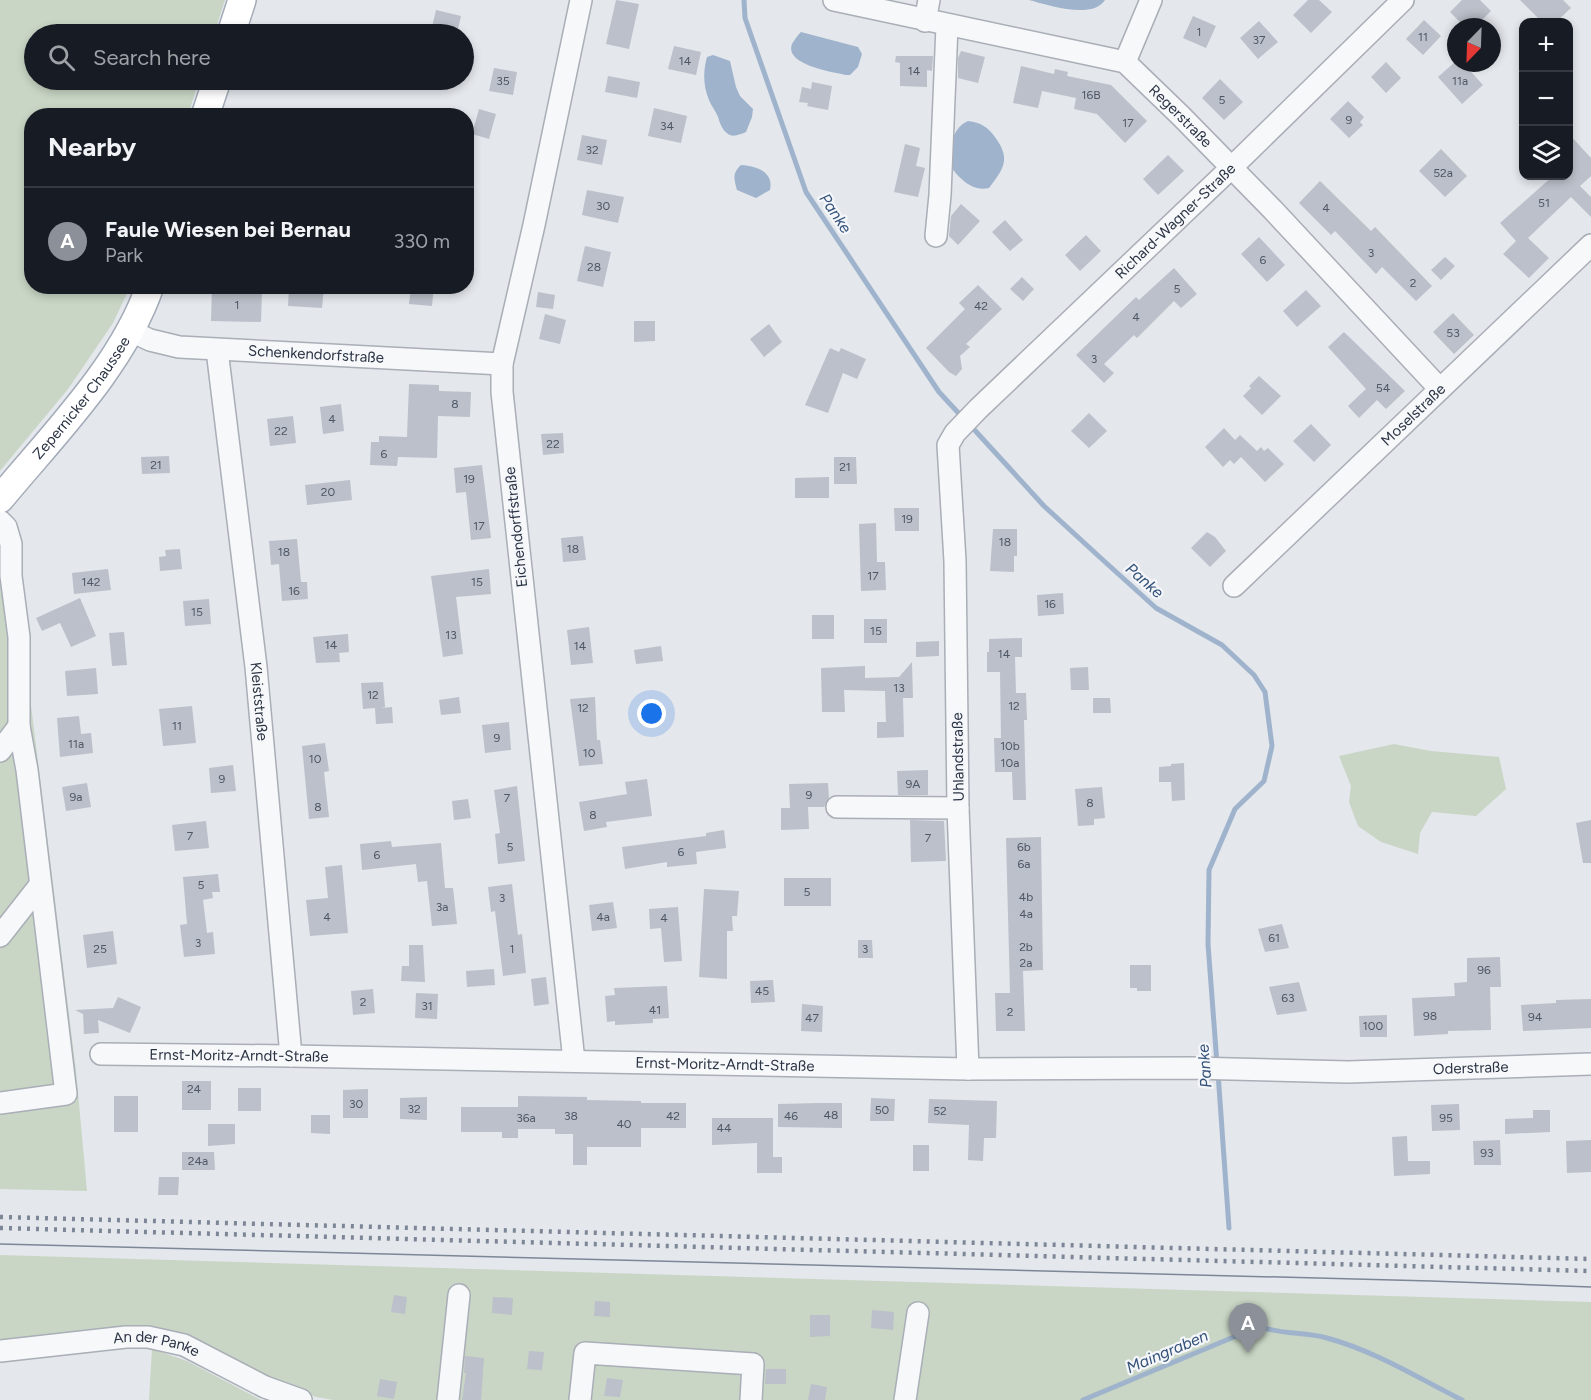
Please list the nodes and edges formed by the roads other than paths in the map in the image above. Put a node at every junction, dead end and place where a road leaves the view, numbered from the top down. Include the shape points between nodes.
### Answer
1 (242, 0) edge
2 (581, 0) edge
3 (834, 0) edge
4 (1151, 0) edge
5 (1403, 0) edge
6 (927, 10) edge
7 (234, 24) edge
8 (947, 26) junction
9 (1125, 63) junction
10 (214, 90) edge
11 (208, 108) edge
12 (1231, 168) junction
13 (936, 236) dead end
14 (1591, 244) edge
15 (147, 294) edge
16 (130, 331) junction
17 (217, 350) junction
18 (502, 364) junction
19 (1439, 388) junction
20 (952, 439) joint
21 (0, 499) edge
22 (0, 521) edge
23 (6, 579) edge
24 (1234, 586) dead end
25 (19, 726) junction
26 (0, 751) edge
27 (837, 807) dead end
28 (958, 808) junction
29 (40, 885) junction
30 (0, 936) edge
31 (101, 1054) dead end
32 (291, 1056) junction
33 (574, 1061) junction
34 (1591, 1064) edge
35 (968, 1069) junction
36 (1348, 1072) joint
37 (0, 1103) edge
38 (459, 1296) dead end
39 (918, 1313) dead end
40 (0, 1351) edge
41 (301, 1400) edge
42 (448, 1400) edge
43 (580, 1400) edge
44 (752, 1400) edge
45 (905, 1400) edge

1 - 7 main road
2 - 18 street, Eichendorffstraße
3 - 6 street
4 - 9 street
5 - 12 street, Richard-Wagner-Straße
6 - 8 street
8 - 9 street
8 - 13 street
9 - 12 street, Regerstraße
10 - 11 main road
12 - 19 street, Regerstraße
12 - 20 street, Richard-Wagner-Straße via 978,409
14 - 19 street, Moselstraße
15 - 16 main road, Zepernicker Chaussee
16 - 17 street, Schenkendorfstraße via 179,347
16 - 21 main road, Zepernicker Chaussee via 88,392
17 - 18 street, Schenkendorfstraße
17 - 32 street, Kleiststraße via 256,667
18 - 33 street, Eichendorffstraße via 503,404
19 - 24 street, Moselstraße
20 - 28 street, Uhlandstraße
22 - 23 street via 11,544
23 - 25 street via 19,637
25 - 26 street
25 - 29 street
27 - 28 street
28 - 35 street, Uhlandstraße
29 - 30 street
29 - 37 street via 66,1094
31 - 32 street, Ernst-Moritz-Arndt-Straße
32 - 33 street, Ernst-Moritz-Arndt-Straße
33 - 35 street, Ernst-Moritz-Arndt-Straße
34 - 36 street, Oderstraße
35 - 36 street, Ernst-Moritz-Arndt-Straße
38 - 42 street
39 - 45 street
40 - 41 street, An der Panke via 148,1337 184,1345 265,1387
43 - 44 street via 585,1353 753,1364

